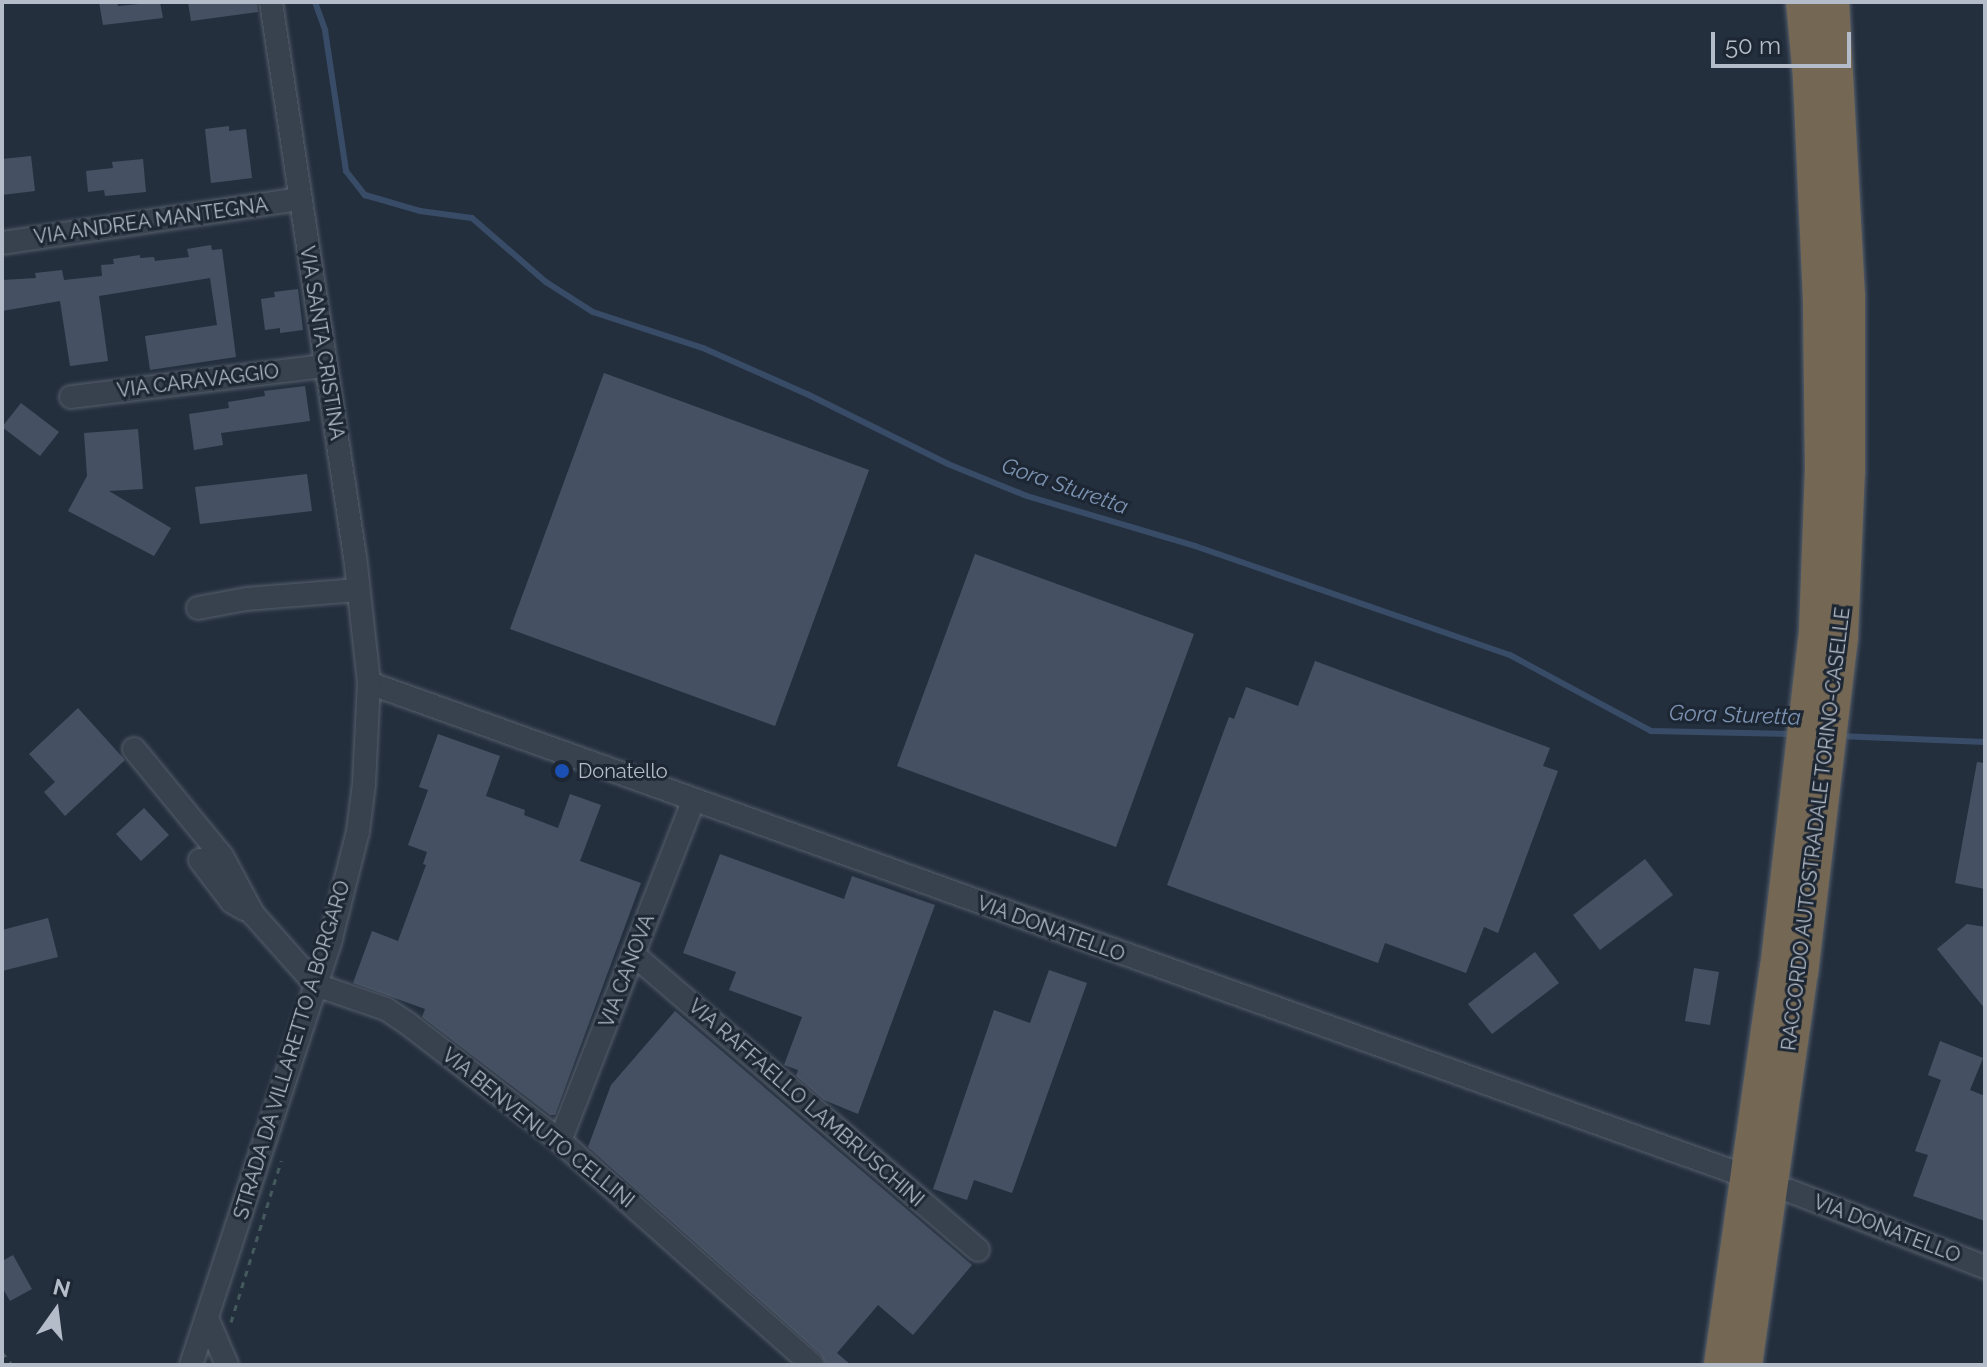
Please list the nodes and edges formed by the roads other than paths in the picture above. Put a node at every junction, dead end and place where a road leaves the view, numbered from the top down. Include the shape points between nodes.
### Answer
1 (271, 2) edge
2 (1802, 2) edge
3 (1833, 2) edge
4 (300, 199) junction
5 (2, 243) edge
6 (325, 366) junction
7 (71, 397) dead end
8 (358, 590) junction
9 (198, 608) dead end
10 (369, 683) junction
11 (1817, 726) junction
12 (134, 749) dead end
13 (1813, 765) junction
14 (693, 801) junction
15 (200, 860) dead end
16 (253, 914) junction
17 (634, 955) junction
18 (316, 985) junction
19 (560, 1141) junction
20 (1734, 1172) dead end
21 (1790, 1191) dead end
22 (978, 1250) dead end
23 (1985, 1267) edge
24 (207, 1318) junction
25 (191, 1365) edge
26 (227, 1365) edge
27 (812, 1365) edge
28 (1720, 1365) edge
29 (1746, 1365) edge

1 - 4 street, VIA SANTA CRISTINA
2 - 11 highway, RACCORDO AUTOSTRADALE TORINO-CASELLE via 1818,284
3 - 11 highway, RACCORDO AUTOSTRADALE TORINO-CASELLE via 1849,296 1849,408 1842,636
4 - 5 street, VIA ANDREA MANTEGNA
4 - 6 street, VIA SANTA CRISTINA
6 - 7 street, VIA CARAVAGGIO
6 - 8 street, VIA SANTA CRISTINA
8 - 9 street
8 - 10 street, VIA SANTA CRISTINA
10 - 14 street, VIA DONATELLO
10 - 18 street, STRADA DA VILLARETTO A BORGARO via 358,831
11 - 13 highway, RACCORDO AUTOSTRADALE TORINO-CASELLE
12 - 16 street, VIA BENVENUTO CELLINI via 222,856
13 - 28 highway, RACCORDO AUTOSTRADALE TORINO-CASELLE
13 - 29 highway, RACCORDO AUTOSTRADALE TORINO-CASELLE via 1802,973
14 - 17 street, VIA CANOVA
14 - 20 street, VIA DONATELLO
15 - 16 street, VIA BENVENUTO CELLINI via 232,902
16 - 18 street, VIA BENVENUTO CELLINI
17 - 19 street, VIA CANOVA
17 - 22 street, VIA RAFFAELLO LAMBRUSCHINI
18 - 19 street, VIA BENVENUTO CELLINI via 386,1009
18 - 24 street, STRADA DA VILLARETTO A BORGARO
19 - 27 street, VIA BENVENUTO CELLINI
21 - 23 street, VIA DONATELLO
24 - 25 street, STRADA DA VILLARETTO A BORGARO
24 - 26 street

